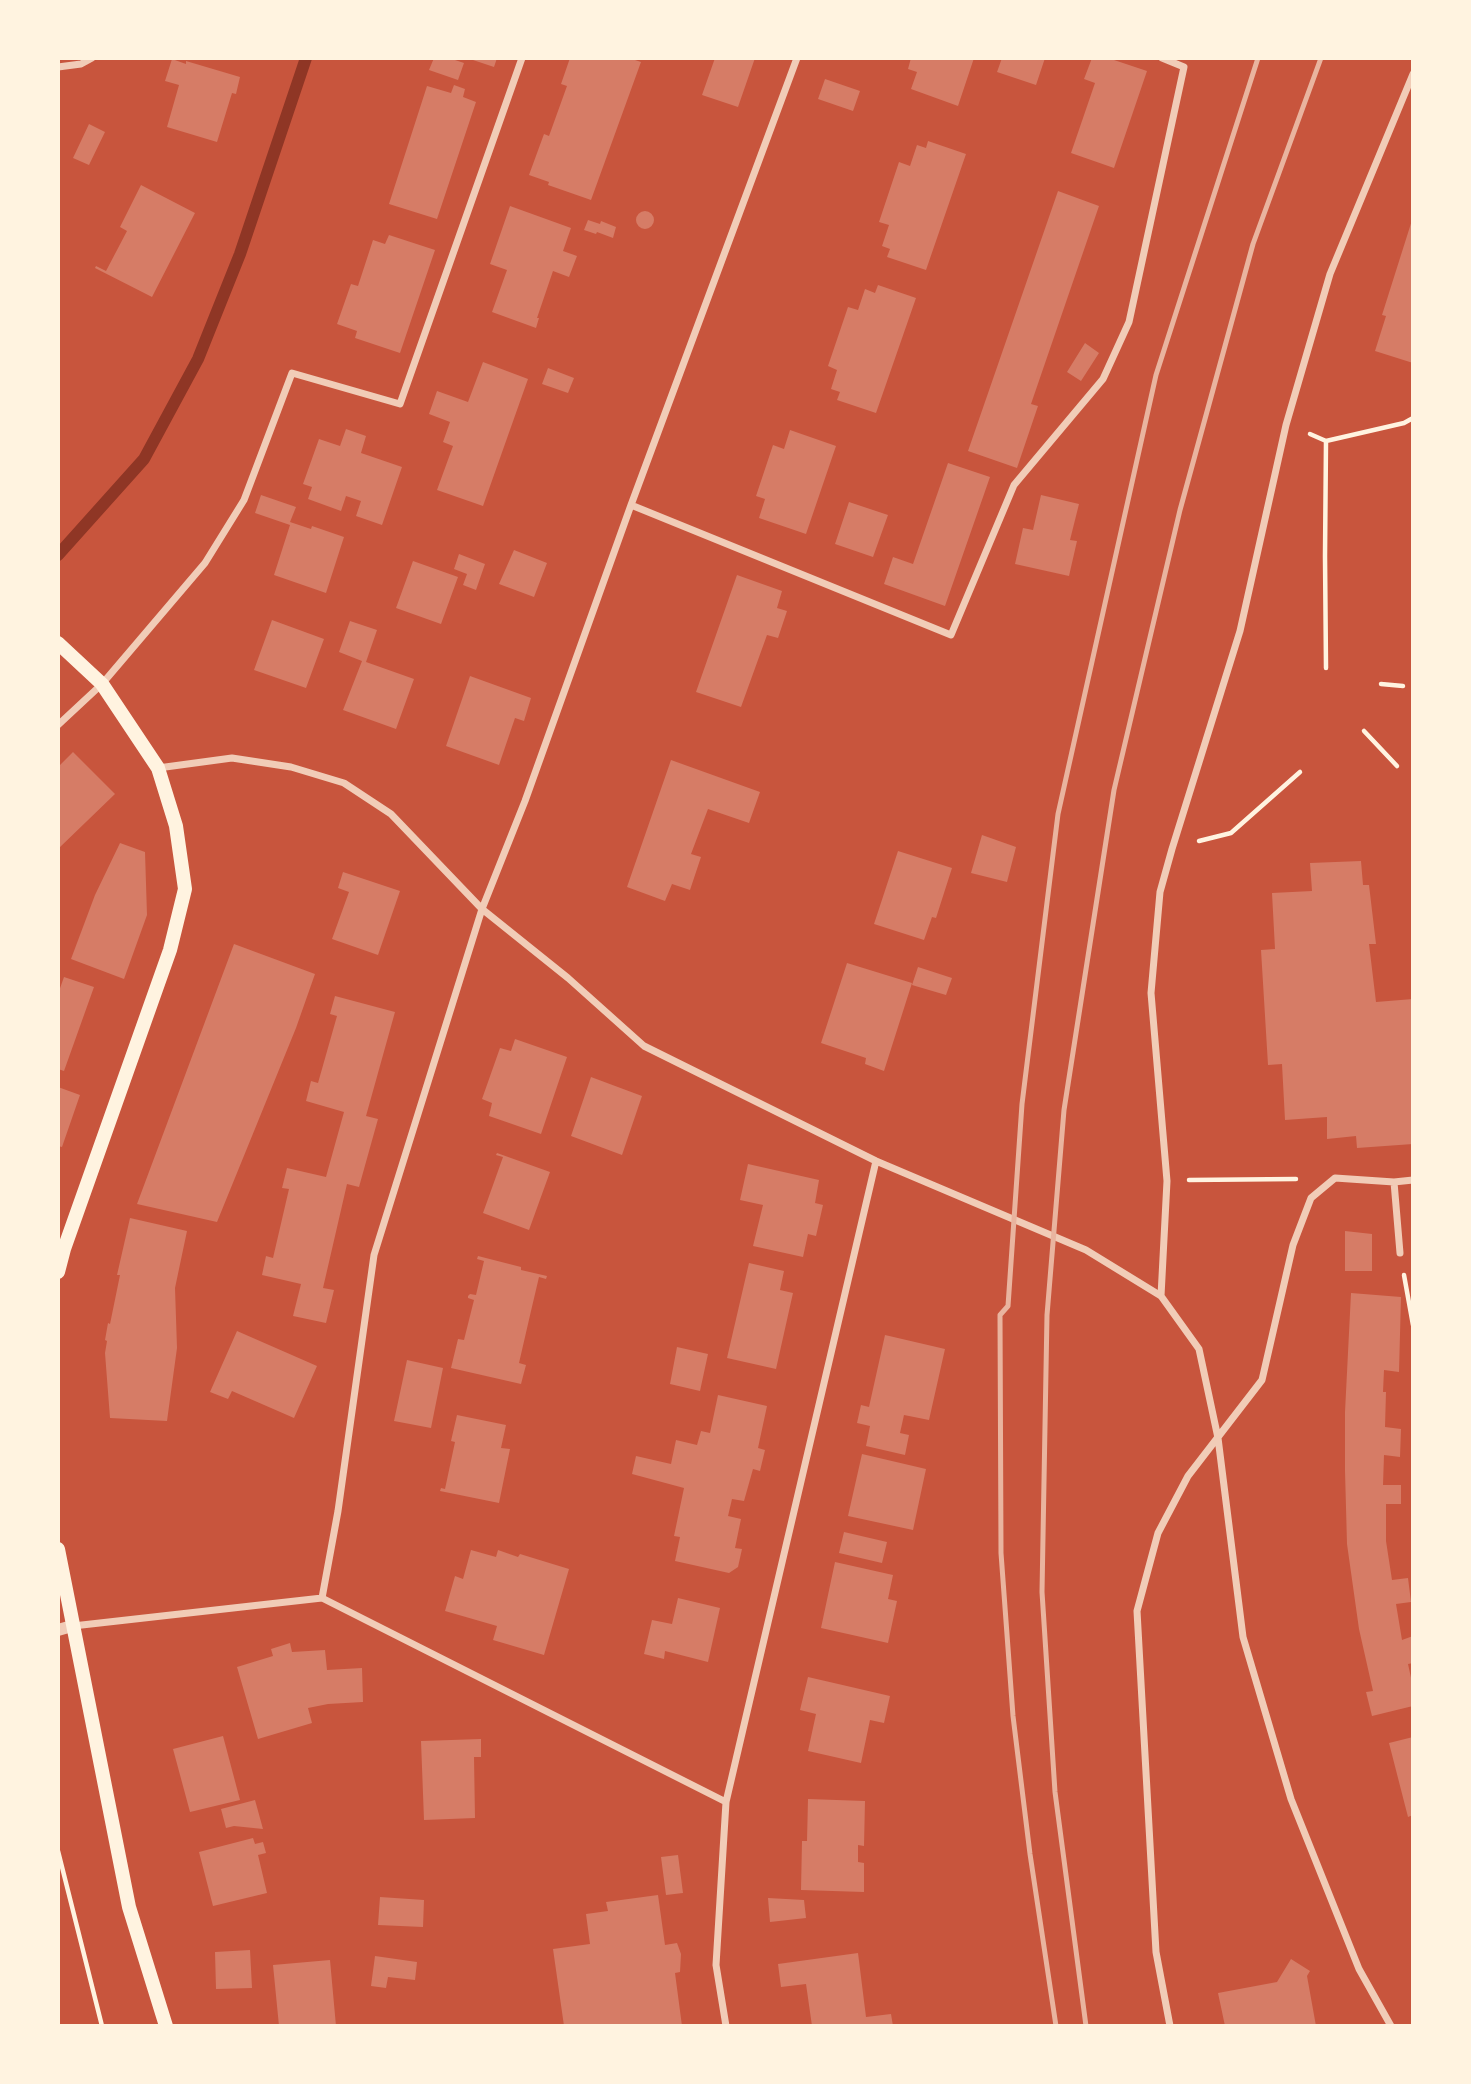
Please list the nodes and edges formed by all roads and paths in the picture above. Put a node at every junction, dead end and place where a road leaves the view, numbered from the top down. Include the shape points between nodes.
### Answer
1 (92, 58) edge
2 (522, 58) edge
3 (797, 58) edge
4 (1162, 58) edge
5 (58, 67) edge
6 (1413, 74) edge
7 (1413, 418) edge
8 (1286, 425) junction
9 (1326, 441) junction
10 (631, 505) junction
11 (58, 643) edge
12 (1326, 667) dead end
13 (102, 684) junction
14 (1381, 684) dead end
15 (1403, 686) dead end
16 (58, 725) edge
17 (1364, 731) dead end
18 (1397, 766) dead end
19 (158, 768) junction
20 (1300, 772) dead end
21 (1171, 849) junction
22 (482, 909) junction
23 (877, 1161) junction
24 (1335, 1178) junction
25 (1413, 1180) edge
26 (1167, 1181) junction
27 (1394, 1182) junction
28 (1400, 1254) joint
29 (58, 1272) edge
30 (1161, 1296) junction
31 (1413, 1325) edge
32 (1218, 1438) junction
33 (58, 1549) edge
34 (322, 1598) junction
35 (72, 1626) junction
36 (58, 1630) edge
37 (726, 1802) junction
38 (58, 1851) edge
39 (102, 2026) edge
40 (166, 2026) edge
41 (726, 2026) edge
42 (1170, 2026) edge
43 (1391, 2026) edge

1 - 5 street
2 - 13 street via 400,404 292,373 244,500 205,563
3 - 10 street
4 - 10 street via 1184,67 1129,322 1103,379 1014,485 951,635
6 - 8 street via 1330,274
7 - 9 path
8 - 9 path
8 - 21 street via 1240,631
9 - 12 path
10 - 22 street
11 - 13 main road
13 - 16 street
13 - 19 main road
14 - 15 path
17 - 18 path
19 - 22 street via 232,758 291,767 344,783 391,814
19 - 29 main road via 176,826 185,889 170,950
20 - 21 path via 1231,833
21 - 26 street via 1160,892 1151,993
22 - 23 street via 644,1046
22 - 34 street via 374,1255
23 - 30 street via 1086,1250
23 - 37 street
24 - 26 path
24 - 27 street
24 - 32 street via 1311,1198 1293,1245 1262,1380
25 - 27 street
26 - 30 street
27 - 28 street
28 - 31 path
30 - 32 street via 1199,1349
32 - 42 street via 1188,1476 1158,1533 1137,1611 1156,1952
32 - 43 street via 1243,1637 1291,1799 1359,1969
33 - 35 main road
34 - 35 street
34 - 37 street
35 - 36 street
35 - 40 main road via 129,1907
37 - 41 street via 716,1965
38 - 39 path

